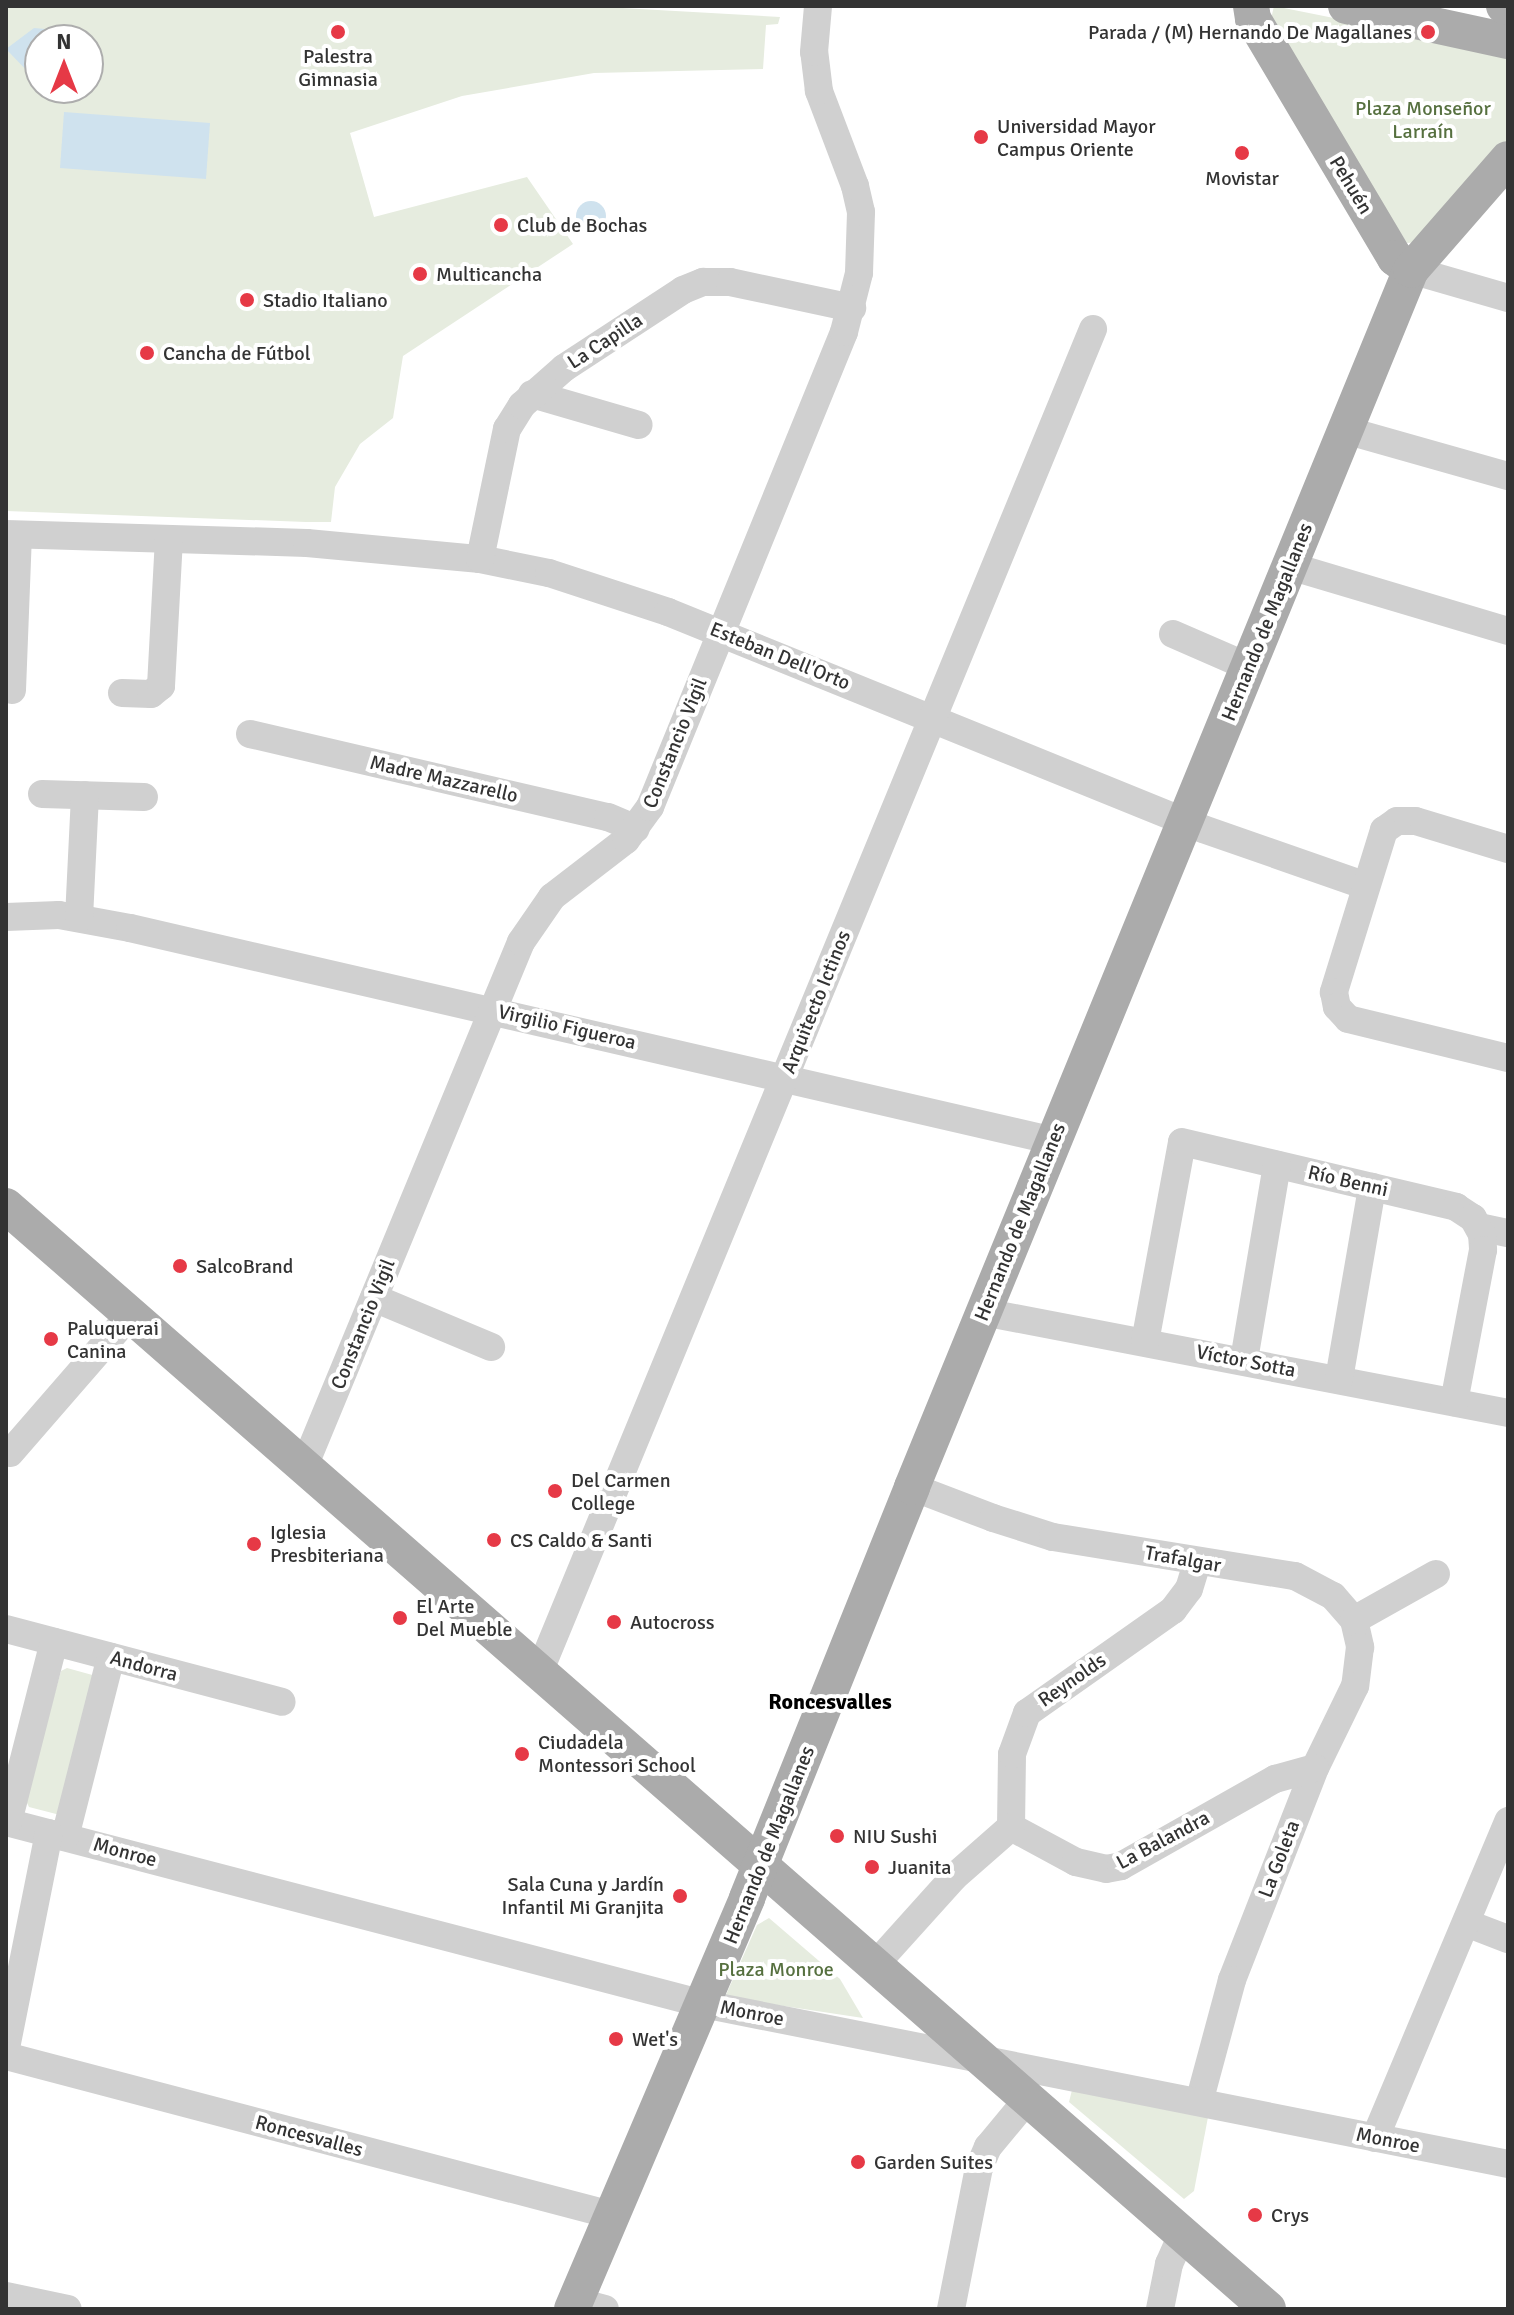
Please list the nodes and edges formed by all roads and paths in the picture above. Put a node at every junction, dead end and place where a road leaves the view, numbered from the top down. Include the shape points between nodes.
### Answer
1 (818, 6) edge
2 (1251, 6) edge
3 (1346, 6) edge
4 (1508, 41) edge
5 (1508, 159) edge
6 (1411, 270) junction
7 (1508, 298) edge
8 (852, 308) junction
9 (1093, 329) dead end
10 (532, 394) junction
11 (639, 425) dead end
12 (1345, 430) junction
13 (1508, 476) edge
14 (12, 534) edge
15 (169, 539) junction
16 (480, 559) junction
17 (1290, 566) junction
18 (1508, 631) edge
19 (721, 632) junction
20 (1173, 634) dead end
21 (1249, 667) junction
22 (12, 690) dead end
23 (122, 693) dead end
24 (933, 718) junction
25 (250, 734) dead end
26 (42, 794) dead end
27 (85, 795) junction
28 (144, 797) dead end
29 (1184, 821) junction
30 (636, 829) junction
31 (1508, 849) edge
32 (1364, 885) junction
33 (6, 917) edge
34 (79, 918) junction
35 (493, 1010) junction
36 (1508, 1058) edge
37 (786, 1078) junction
38 (1054, 1141) junction
39 (1277, 1165) junction
40 (1372, 1187) junction
41 (6, 1206) edge
42 (1479, 1227) junction
43 (1508, 1233) edge
44 (374, 1298) junction
45 (983, 1312) junction
46 (130, 1315) junction
47 (1145, 1342) junction
48 (491, 1347) dead end
49 (1244, 1360) junction
50 (1339, 1379) junction
51 (1454, 1402) junction
52 (1508, 1413) edge
53 (10, 1453) dead end
54 (303, 1469) junction
55 (912, 1487) junction
56 (1197, 1562) junction
57 (1436, 1574) dead end
58 (1354, 1620) junction
59 (6, 1629) edge
60 (54, 1642) junction
61 (111, 1657) junction
62 (538, 1675) junction
63 (282, 1702) dead end
64 (1315, 1768) junction
65 (1508, 1821) edge
66 (7, 1822) edge
67 (1011, 1827) junction
68 (57, 1835) junction
69 (760, 1868) junction
70 (1466, 1923) junction
71 (1508, 1939) edge
72 (873, 1967) junction
73 (703, 2004) junction
74 (6, 2048) edge
75 (6, 2056) edge
76 (980, 2059) junction
77 (1027, 2100) junction
78 (1199, 2102) junction
79 (1375, 2138) junction
80 (1508, 2164) edge
81 (611, 2215) junction
82 (1182, 2235) junction
83 (6, 2296) edge
84 (584, 2306) edge
85 (68, 2309) edge
86 (951, 2309) edge
87 (1160, 2309) edge
88 (1268, 2309) edge

1 - 8 street, Constancio Vigil via 814,52 819,91 861,212 861,255
2 - 6 main road, Pehuén via 1253,19 1395,258
3 - 4 main road
5 - 6 main road, Hernando de Magallanes
6 - 7 street
6 - 12 main road, Hernando de Magallanes
8 - 10 street, La Capilla via 730,282 703,282 683,290
8 - 19 street, Constancio Vigil
9 - 24 street, Arquitecto Ictinos
10 - 11 street
10 - 16 street, La Capilla via 502,442
12 - 13 street
12 - 17 main road, Hernando de Magallanes
14 - 15 street, Esteban Dell'Orto
14 - 22 street, Esteban Dell'Orto
15 - 16 street, Esteban Dell'Orto via 307,543
15 - 23 street via 161,686 151,694
16 - 19 street, Esteban Dell'Orto via 584,583
17 - 18 street
17 - 21 main road, Hernando de Magallanes
19 - 24 street, Esteban Dell'Orto
19 - 30 street, Constancio Vigil via 650,807
20 - 21 street
21 - 29 main road, Hernando de Magallanes
24 - 29 street, Esteban Dell'Orto
24 - 37 street, Arquitecto Ictinos
25 - 30 street, Madre Mazzarello via 608,817
26 - 27 street
27 - 28 street
27 - 34 street
29 - 32 street, Esteban Dell'Orto
29 - 38 main road, Hernando de Magallanes
30 - 35 street, Constancio Vigil via 540,910
31 - 32 street via 1415,821 1397,821 1384,830
32 - 36 street via 1334,992 1341,1014
33 - 34 street, Virgilio Figueroa
34 - 35 street, Virgilio Figueroa
35 - 37 street, Virgilio Figueroa
35 - 44 street, Constancio Vigil
37 - 38 street, Virgilio Figueroa
37 - 62 street, Arquitecto Ictinos
38 - 45 main road, Hernando de Magallanes
39 - 40 street, Río Benni
39 - 47 street, Río Benni via 1182,1142
39 - 49 street
40 - 42 street, Río Benni via 1456,1207
40 - 50 street
41 - 46 main road
42 - 43 street, Río Benni
42 - 51 street via 1483,1250
44 - 48 street
44 - 54 street, Constancio Vigil
45 - 47 street, Víctor Sotta
45 - 55 main road, Hernando de Magallanes
46 - 53 street
46 - 54 main road
47 - 49 street, Víctor Sotta
49 - 50 street, Víctor Sotta
50 - 51 street, Víctor Sotta
51 - 52 street, Víctor Sotta
54 - 62 main road
55 - 56 street, Trafalgar via 1053,1537
55 - 69 main road, Hernando de Magallanes
56 - 58 street, Trafalgar via 1308,1580 1333,1596
56 - 67 street, Reynolds via 1189,1589 1173,1610 1027,1713 1012,1754
57 - 58 street
58 - 64 street, La Goleta via 1358,1674
59 - 60 street, Andorra
60 - 61 street, Andorra
60 - 66 street
61 - 63 street, Andorra
61 - 68 street
62 - 69 main road
64 - 67 street, La Balandra via 1275,1779 1121,1866 1106,1869 1076,1862
64 - 78 street, La Goleta via 1232,1980
65 - 70 street
66 - 68 street, Monroe
67 - 72 street via 954,1877
68 - 73 street, Monroe
68 - 74 street
69 - 72 main road
69 - 73 main road, Hernando de Magallanes
70 - 71 street
70 - 79 street
72 - 76 main road
73 - 76 street, Monroe
73 - 81 main road, Hernando de Magallanes
75 - 81 street, Roncesvalles
76 - 77 main road
76 - 78 street, Monroe
77 - 82 main road
77 - 86 street via 988,2147 979,2168
78 - 79 street, Monroe
79 - 80 street, Monroe
81 - 84 main road, Hernando de Magallanes
82 - 87 street via 1169,2264
82 - 88 main road
83 - 85 street

